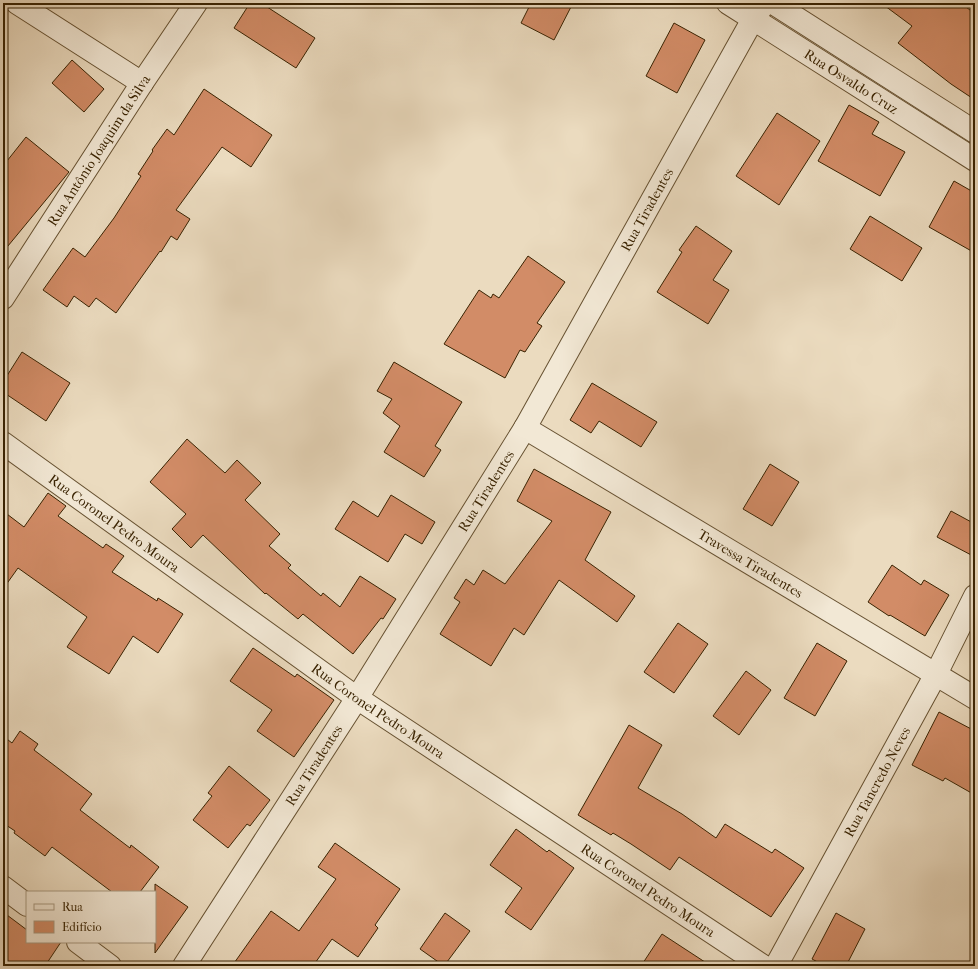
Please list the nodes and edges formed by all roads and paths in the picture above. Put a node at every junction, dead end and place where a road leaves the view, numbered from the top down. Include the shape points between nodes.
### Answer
1 (16, 3) edge
2 (196, 3) edge
3 (728, 3) edge
4 (773, 3) edge
5 (759, 11) edge
6 (142, 83) junction
7 (975, 132) edge
8 (975, 160) edge
9 (3, 298) edge
10 (525, 428) junction
11 (3, 443) edge
12 (975, 596) edge
13 (936, 674) junction
14 (357, 698) junction
15 (975, 698) edge
16 (3, 887) edge
17 (26, 904) edge
18 (79, 943) edge
19 (110, 966) edge
20 (184, 966) edge
21 (763, 966) edge
22 (776, 966) edge

1 - 6 street
2 - 6 street, Rua Antônio Joaquim da Silva
3 - 5 street, Rua Osvaldo Cruz
4 - 7 street, Rua Osvaldo Cruz
5 - 8 street, Rua Osvaldo Cruz
5 - 10 street, Rua Tiradentes
6 - 9 street, Rua Antônio Joaquim da Silva
10 - 13 street, Travessa Tiradentes
10 - 14 street, Rua Tiradentes
11 - 14 street, Rua Coronel Pedro Moura
12 - 13 street, Rua Tancredo Neves
13 - 15 street, Travessa Tiradentes
13 - 22 street, Rua Tancredo Neves
14 - 20 street, Rua Tiradentes
14 - 21 street, Rua Coronel Pedro Moura
16 - 17 street
18 - 19 street

